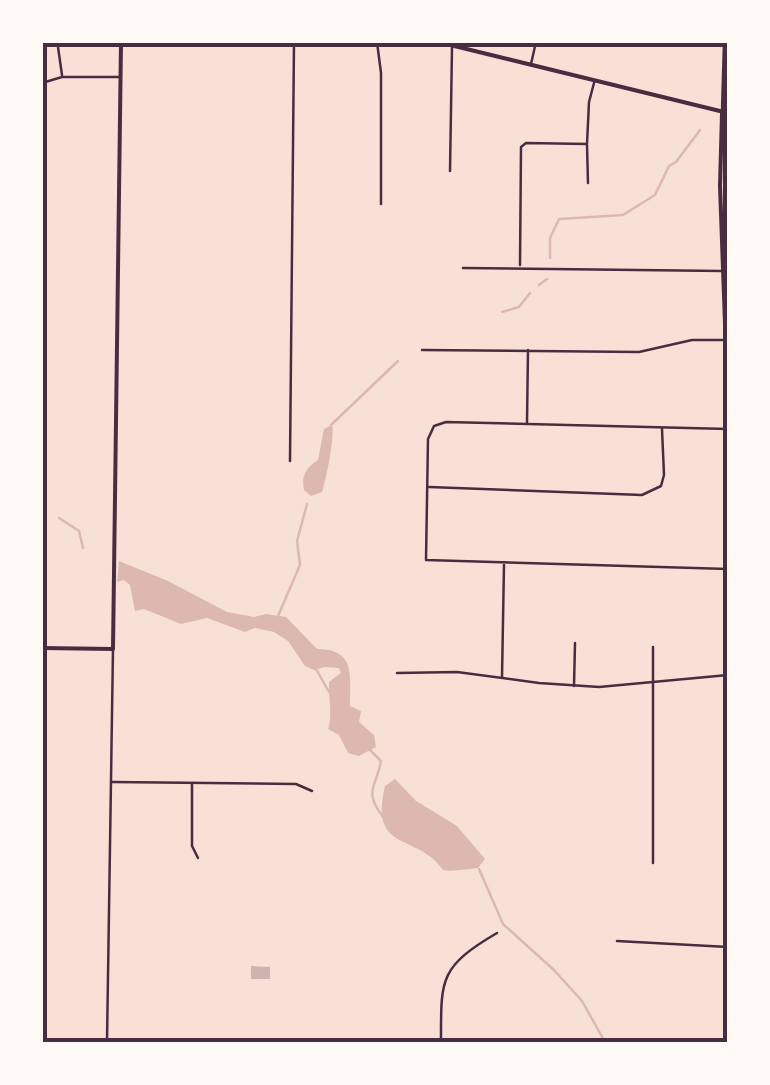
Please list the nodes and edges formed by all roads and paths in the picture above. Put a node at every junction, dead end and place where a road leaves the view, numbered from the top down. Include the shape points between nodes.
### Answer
1 (122, 42) edge
2 (294, 42) edge
3 (377, 42) edge
4 (438, 42) edge
5 (536, 42) edge
6 (724, 42) edge
7 (58, 46) dead end
8 (452, 46) junction
9 (530, 66) junction
10 (62, 77) junction
11 (120, 77) junction
12 (594, 82) junction
13 (42, 83) edge
14 (725, 113) edge
15 (588, 144) junction
16 (450, 171) dead end
17 (588, 183) dead end
18 (381, 204) dead end
19 (464, 268) dead end
20 (520, 268) junction
21 (723, 271) junction
22 (726, 340) edge
23 (528, 349) junction
24 (422, 350) dead end
25 (728, 406) edge
26 (527, 423) junction
27 (662, 427) junction
28 (728, 428) edge
29 (290, 461) dead end
30 (427, 487) junction
31 (504, 563) junction
32 (728, 569) edge
33 (575, 643) dead end
34 (653, 646) dead end
35 (42, 648) edge
36 (113, 649) junction
37 (396, 672) dead end
38 (728, 675) edge
39 (502, 679) junction
40 (655, 681) junction
41 (574, 686) junction
42 (112, 782) junction
43 (192, 782) junction
44 (312, 790) dead end
45 (198, 858) dead end
46 (653, 862) dead end
47 (497, 934) dead end
48 (617, 941) dead end
49 (728, 947) edge
50 (107, 1042) edge
51 (441, 1042) edge

1 - 11 street
2 - 29 street
3 - 18 street
4 - 8 street
5 - 9 street
6 - 14 street
7 - 10 street
8 - 9 street
8 - 16 street
9 - 12 street
10 - 11 street
10 - 13 street
11 - 36 street
12 - 14 street
12 - 15 street
14 - 21 street
15 - 17 street
15 - 20 street via 522,146
19 - 20 street
20 - 21 street
21 - 22 street
22 - 23 street via 639,352
22 - 25 street
23 - 24 street
23 - 26 street
26 - 27 street
26 - 30 street via 434,426
27 - 28 street
27 - 30 street via 661,486 642,495
30 - 31 street via 426,560
31 - 32 street
31 - 39 street
33 - 41 street
34 - 40 street
35 - 36 street
36 - 42 street
37 - 39 street
38 - 40 street
39 - 41 street
40 - 41 street
40 - 46 street
42 - 43 street
42 - 50 street
43 - 44 street
43 - 45 street via 192,846
47 - 51 street via 450,968
48 - 49 street

